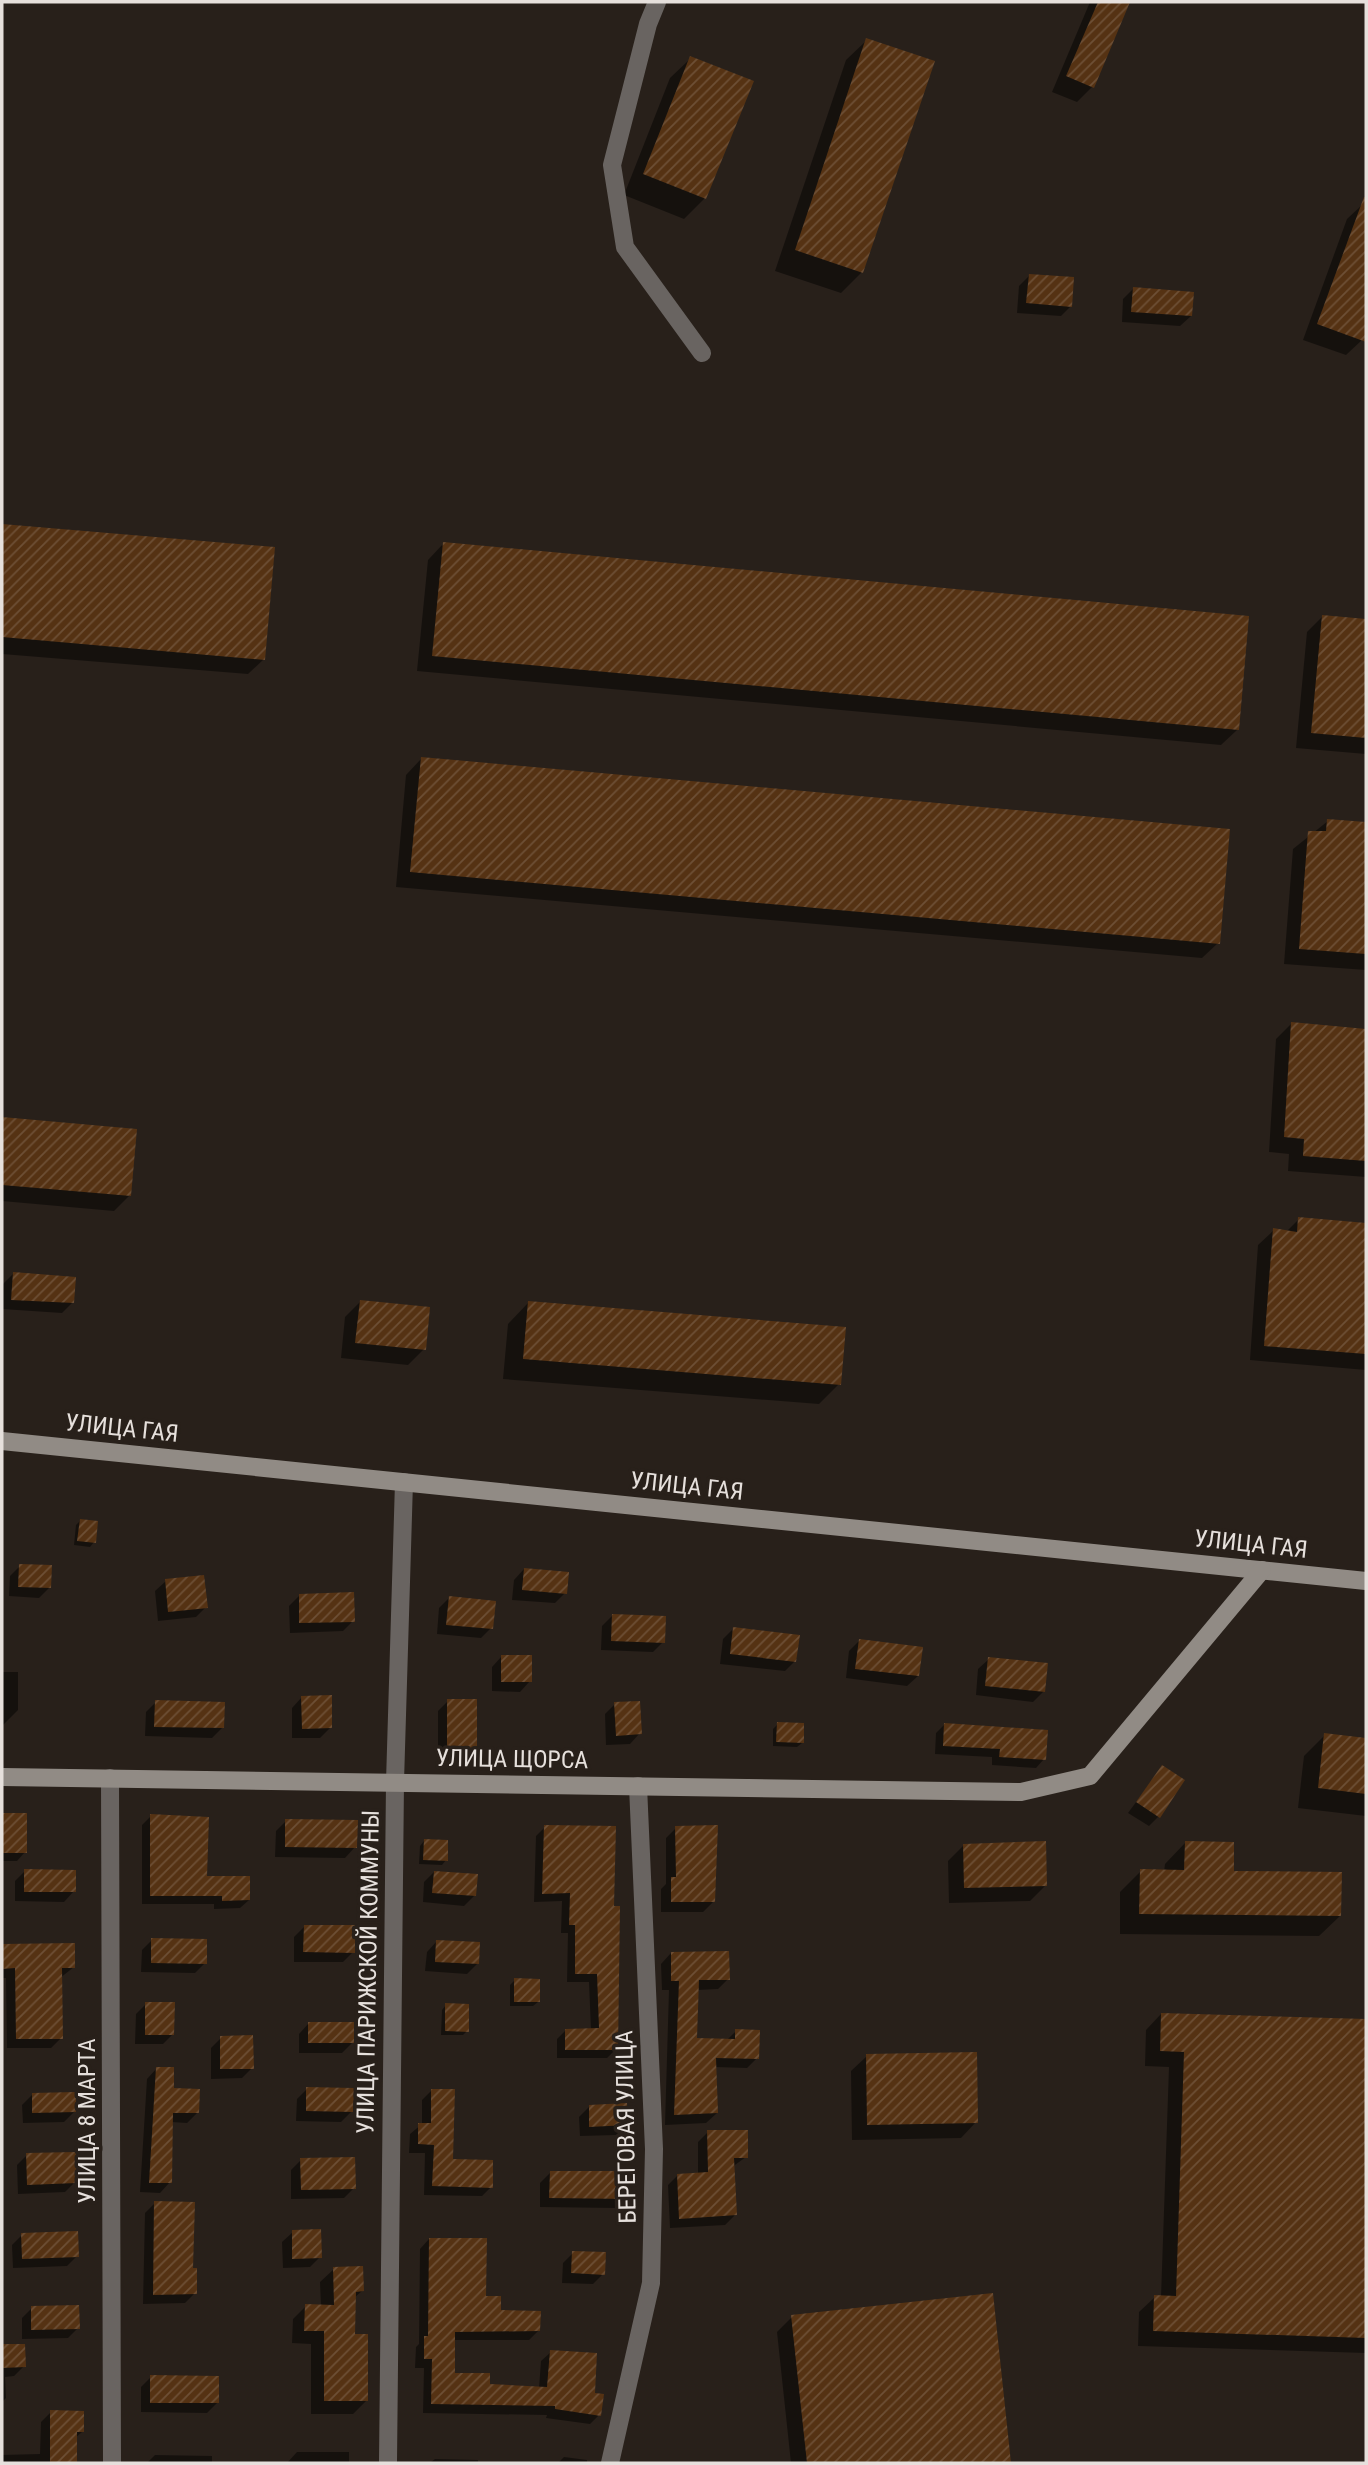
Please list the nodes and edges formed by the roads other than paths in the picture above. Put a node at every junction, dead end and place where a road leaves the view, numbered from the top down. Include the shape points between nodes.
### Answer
1 (657, 2) edge
2 (702, 353) dead end
3 (2, 1441) edge
4 (404, 1482) junction
5 (1262, 1570) junction
6 (1366, 1581) edge
7 (2, 1777) edge
8 (110, 1778) junction
9 (395, 1782) junction
10 (638, 1786) junction
11 (112, 2463) edge
12 (388, 2463) edge
13 (610, 2463) edge

1 - 2 street via 612,166 625,247
3 - 4 main road, УЛИЦА ГАЯ
4 - 5 main road, УЛИЦА ГАЯ
4 - 9 street, УЛИЦА ПАРИЖСКОЙ КОММУНЫ
5 - 6 main road, УЛИЦА ГАЯ
5 - 10 main road, УЛИЦА ЩОРСА via 1090,1776 1021,1792
7 - 8 main road, УЛИЦА ЩОРСА
8 - 9 main road, УЛИЦА ЩОРСА
8 - 11 street, УЛИЦА 8 МАРТА
9 - 10 main road, УЛИЦА ЩОРСА
9 - 12 street, УЛИЦА ПАРИЖСКОЙ КОММУНЫ
10 - 13 street, БЕРЕГОВАЯ УЛИЦА via 654,2149 651,2283

